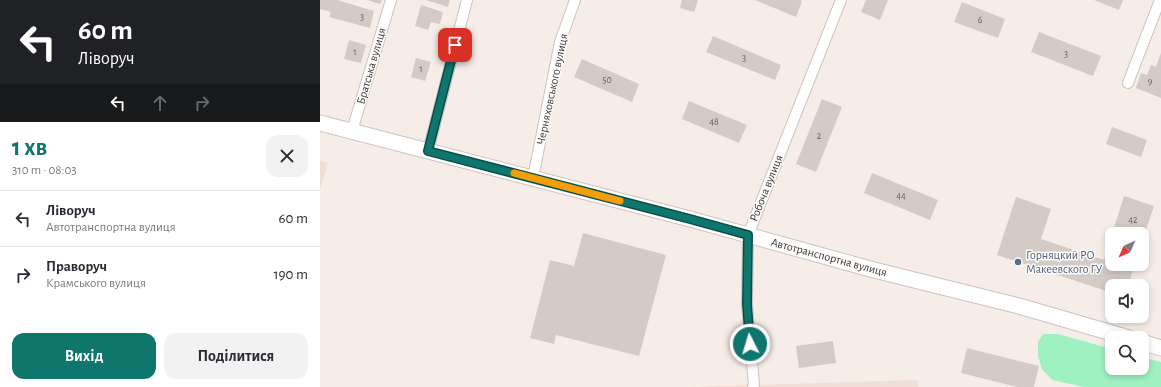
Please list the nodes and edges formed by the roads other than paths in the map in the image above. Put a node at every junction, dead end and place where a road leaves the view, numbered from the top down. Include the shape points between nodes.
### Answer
1 (390, 0) edge
2 (467, 0) edge
3 (575, 0) edge
4 (841, 0) edge
5 (1160, 0) edge
6 (1128, 83) dead end
7 (320, 123) edge
8 (352, 131) junction
9 (428, 151) junction
10 (533, 178) junction
11 (748, 235) junction
12 (1105, 331) edge
13 (1149, 344) edge
14 (1161, 348) edge
15 (753, 387) edge

1 - 8 street, Братська вулиця
2 - 9 street
3 - 10 street, Черняховського вулиця via 560,42
4 - 11 street, Робоча вулиця
5 - 6 street
7 - 8 main road, Автотранспортна вулиця
8 - 9 main road, Автотранспортна вулиця
9 - 10 main road, Автотранспортна вулиця
10 - 11 main road, Автотранспортна вулиця
11 - 12 main road, Автотранспортна вулиця
11 - 15 street, Робоча вулиця via 747,304
13 - 14 main road

